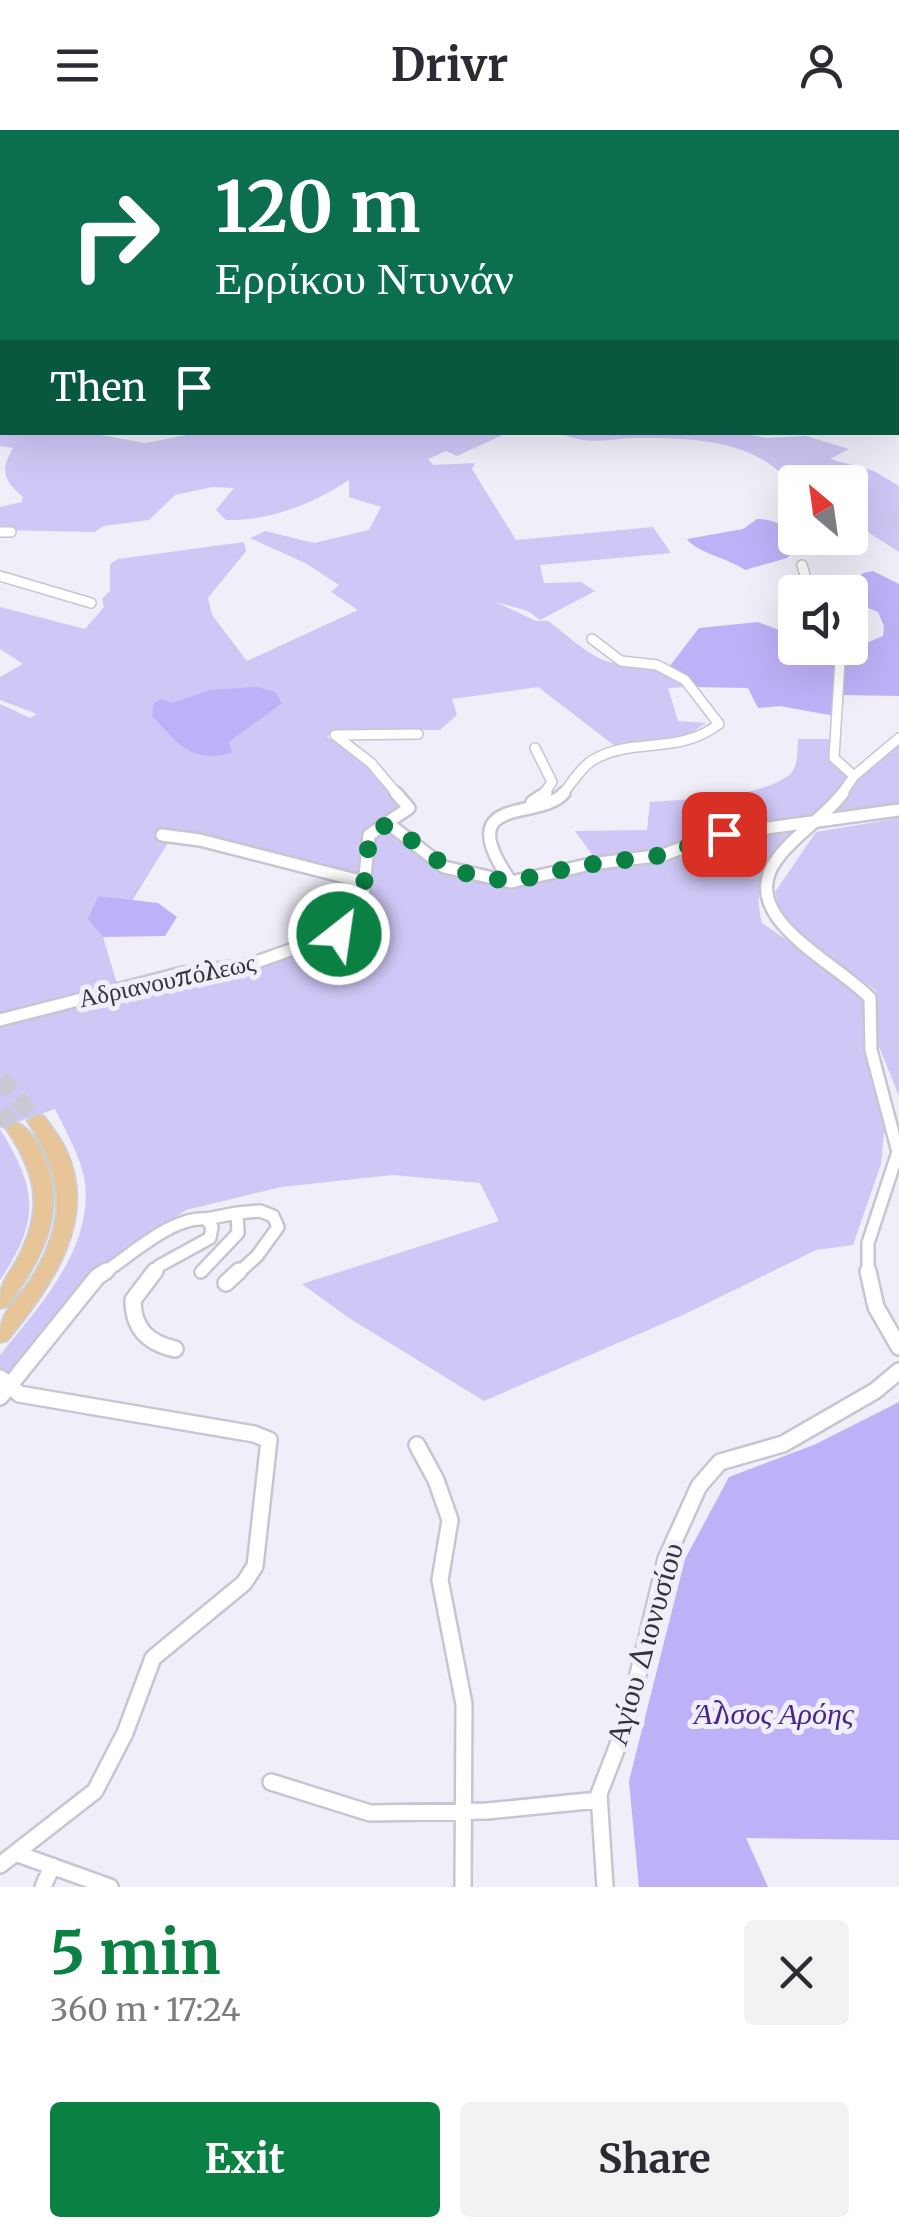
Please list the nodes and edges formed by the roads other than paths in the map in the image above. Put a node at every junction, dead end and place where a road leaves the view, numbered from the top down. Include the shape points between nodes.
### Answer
1 (802, 566) dead end
2 (805, 575) edge
3 (0, 576) edge
4 (91, 604) dead end
5 (592, 639) dead end
6 (840, 665) edge
7 (418, 734) dead end
8 (899, 738) edge
9 (534, 748) dead end
10 (854, 776) junction
11 (529, 804) junction
12 (899, 810) edge
13 (389, 824) junction
14 (810, 824) junction
15 (162, 835) dead end
16 (364, 882) junction
17 (511, 882) junction
18 (0, 1020) edge
19 (37, 1122) tunnel mouth
20 (16, 1129) tunnel mouth
21 (237, 1213) junction
22 (206, 1219) junction
23 (201, 1272) dead end
24 (226, 1282) dead end
25 (0, 1301) edge
26 (0, 1336) edge
27 (899, 1348) edge
28 (175, 1349) dead end
29 (899, 1370) edge
30 (3, 1387) edge
31 (417, 1445) dead end
32 (272, 1782) dead end
33 (598, 1800) junction
34 (462, 1812) junction
35 (15, 1853) junction
36 (0, 1865) edge
37 (52, 1866) junction
38 (43, 1887) edge
39 (110, 1887) edge
40 (463, 1887) edge
41 (605, 1887) edge

1 - 2 street
3 - 4 street
5 - 11 street via 622,661 656,665 685,680 719,724 698,740 607,754 591,761 557,800
6 - 10 street via 834,758
7 - 13 street, Αδριανουπόλεως via 335,735 370,762 409,807
8 - 10 street
9 - 11 street via 552,782
10 - 14 street
11 - 17 street via 498,818 492,828 491,847
12 - 14 street
13 - 16 street, Αδριανουπόλεως via 368,835
13 - 17 street via 444,868
14 - 17 street via 716,836 663,855
14 - 27 street via 775,861 768,901 781,926 870,998 872,1050 898,1152 866,1264 876,1307
15 - 16 street
16 - 18 street, Αδριανουπόλεως via 360,920 347,931 243,966 183,974
19 - 26 main road via 61,1157 69,1207 50,1264
20 - 25 main road via 40,1167 44,1211 33,1250
21 - 22 street
21 - 23 street via 238,1234
21 - 24 street via 260,1211 278,1227
22 - 28 street via 210,1238 159,1266 133,1300 143,1334
22 - 30 street via 170,1230 98,1277
29 - 33 street, Αγίου Διονυσίου via 875,1392 793,1438 720,1462 706,1475 666,1559 626,1724
30 - 35 street via 254,1434 271,1446 253,1572 156,1653 95,1790
31 - 34 street via 450,1515 440,1580 464,1704
32 - 34 street via 357,1812
33 - 34 street
33 - 41 street
34 - 40 street
35 - 36 street
35 - 37 street
37 - 38 street
37 - 39 street

